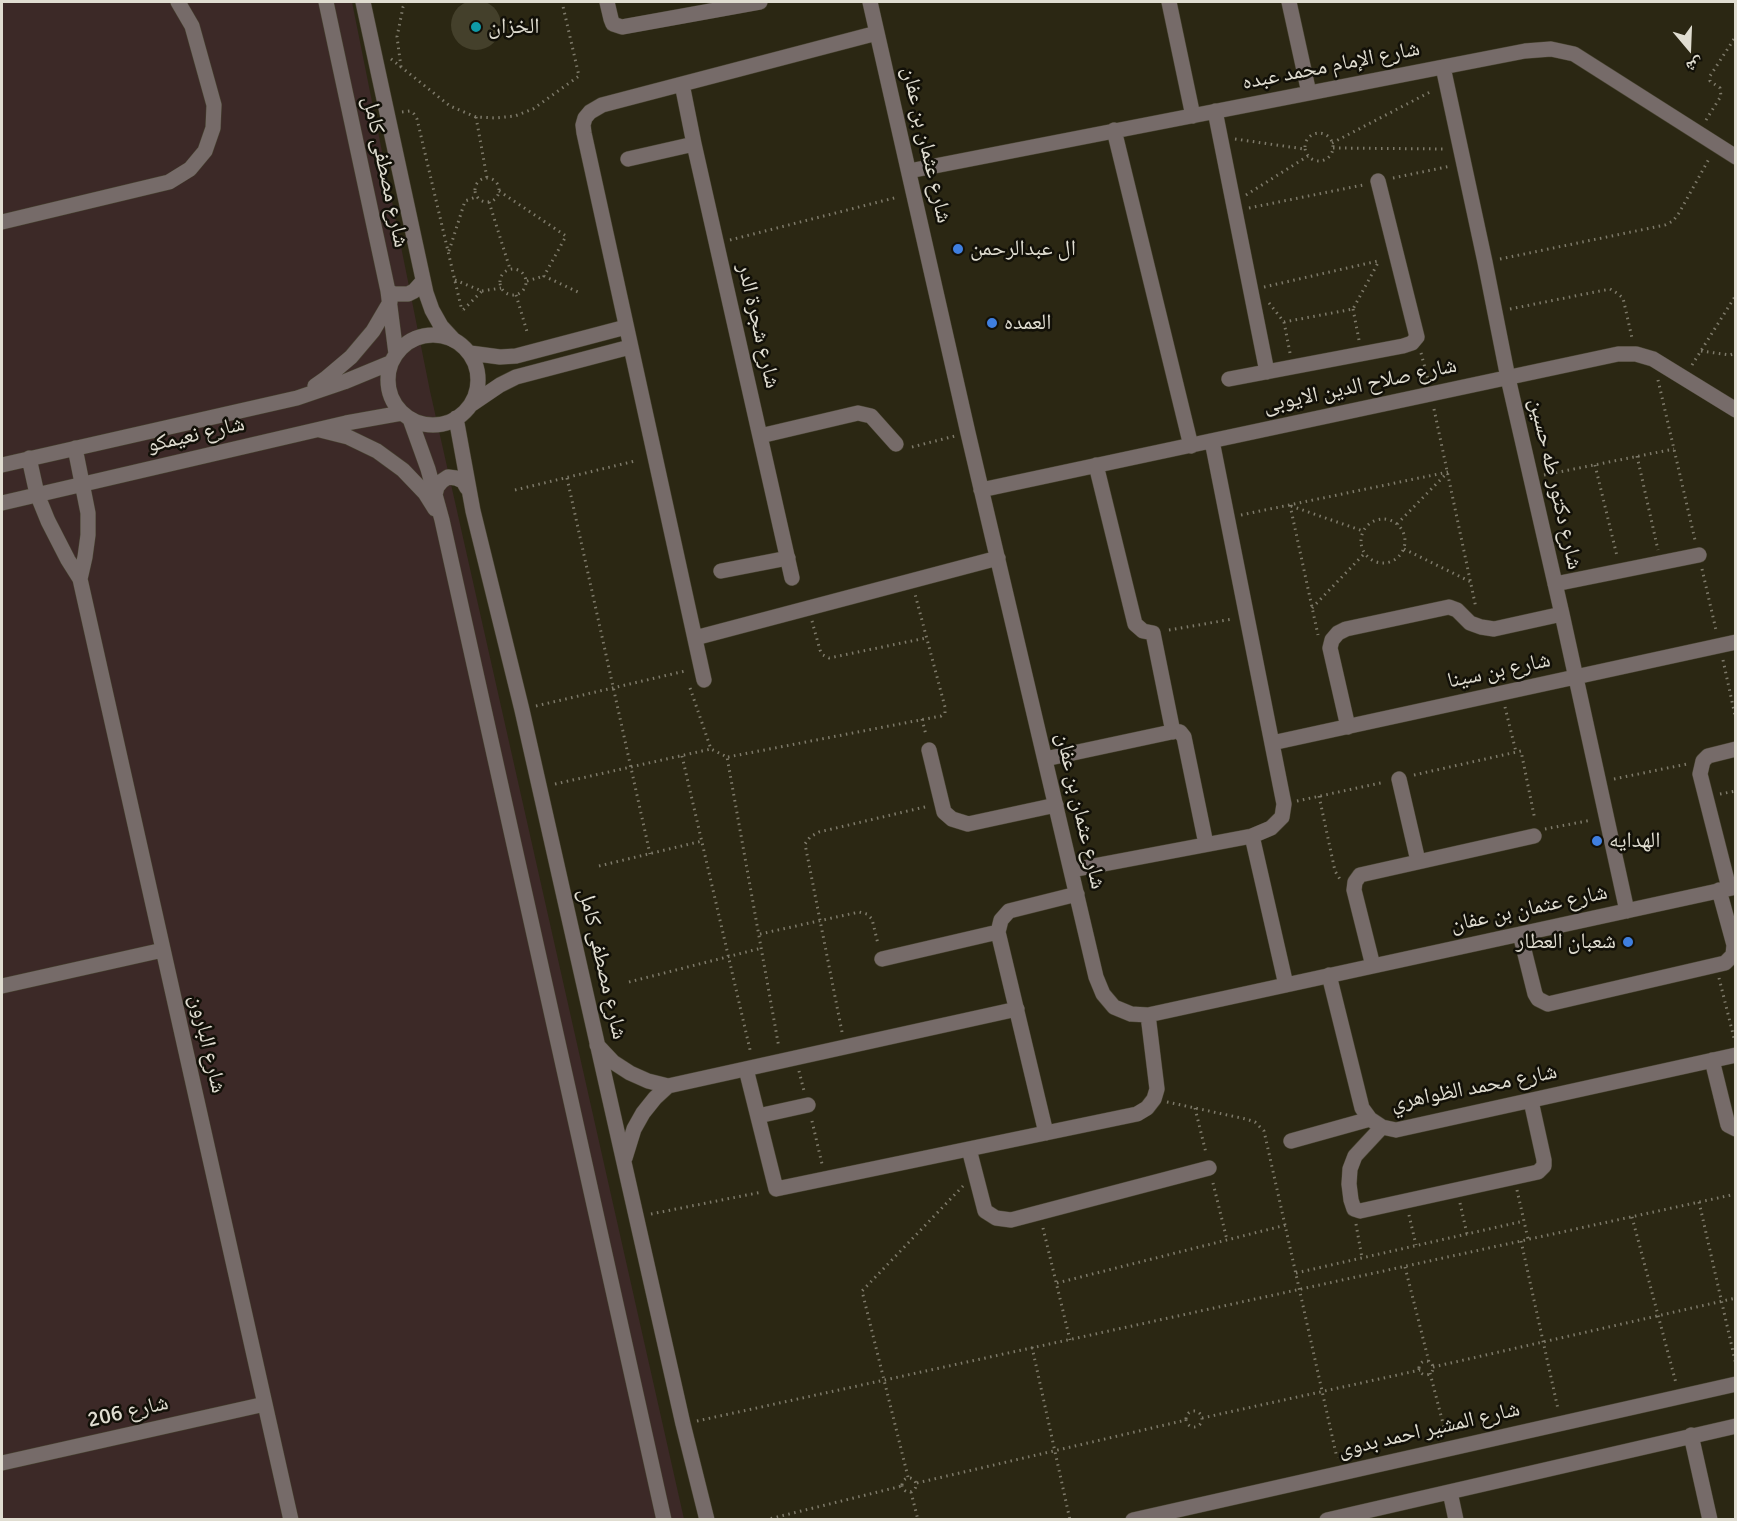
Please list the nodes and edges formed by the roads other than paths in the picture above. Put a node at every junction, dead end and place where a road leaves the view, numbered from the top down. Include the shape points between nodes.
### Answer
1 (178, 2) edge
2 (326, 2) edge
3 (363, 2) edge
4 (607, 2) edge
5 (760, 2) edge
6 (870, 2) edge
7 (1169, 2) edge
8 (1289, 2) edge
9 (877, 33) junction
10 (1443, 67) junction
11 (682, 84) junction
12 (1309, 93) junction
13 (1215, 111) junction
14 (1193, 116) junction
15 (1114, 130) junction
16 (694, 144) junction
17 (1736, 157) edge
18 (628, 159) dead end
19 (909, 171) junction
20 (1378, 182) road end
21 (2, 222) edge
22 (423, 281) junction
23 (389, 296) junction
24 (626, 327) junction
25 (453, 339) junction
26 (630, 346) junction
27 (470, 353) junction
28 (393, 358) junction
29 (1267, 372) junction
30 (1508, 378) junction
31 (1229, 379) dead end
32 (297, 398) junction
33 (470, 406) junction
34 (1736, 410) edge
35 (406, 416) junction
36 (456, 418) junction
37 (317, 429) junction
38 (760, 436) junction
39 (1212, 441) junction
40 (896, 444) road end
41 (1191, 446) junction
42 (75, 448) junction
43 (29, 458) junction
44 (2, 465) edge
45 (1096, 465) junction
46 (82, 485) junction
47 (468, 488) junction
48 (981, 490) junction
49 (37, 494) junction
50 (435, 495) junction
51 (2, 503) edge
52 (442, 520) junction
53 (1699, 555) dead end
54 (788, 558) junction
55 (998, 558) junction
56 (721, 571) dead end
57 (792, 578) dead end
58 (80, 579) junction
59 (1555, 584) junction
60 (1562, 614) junction
61 (695, 638) junction
62 (1736, 642) edge
63 (1576, 677) junction
64 (704, 680) dead end
65 (1348, 727) junction
66 (1173, 732) junction
67 (1272, 743) junction
68 (1736, 749) edge
69 (929, 750) dead end
70 (1045, 759) junction
71 (1399, 779) road end
72 (1056, 805) junction
73 (1252, 836) junction
74 (1534, 836) dead end
75 (1206, 844) junction
76 (1418, 861) junction
77 (1072, 870) junction
78 (1728, 888) edge
79 (1077, 894) junction
80 (1627, 910) junction
81 (998, 932) junction
82 (1520, 934) junction
83 (163, 950) junction
84 (882, 959) road end
85 (1372, 966) junction
86 (1329, 975) junction
87 (1286, 985) junction
88 (2, 986) edge
89 (1017, 1009) junction
90 (1148, 1015) junction
91 (597, 1045) junction
92 (1736, 1055) edge
93 (1712, 1060) junction
94 (750, 1068) junction
95 (668, 1086) junction
96 (1531, 1101) junction
97 (808, 1105) dead end
98 (758, 1116) junction
99 (1376, 1123) junction
100 (1736, 1129) edge
101 (1046, 1133) junction
102 (1291, 1141) dead end
103 (969, 1149) junction
104 (624, 1164) junction
105 (1209, 1168) dead end
106 (1736, 1384) edge
107 (265, 1404) junction
108 (1736, 1426) edge
109 (1692, 1436) junction
110 (2, 1463) edge
111 (1450, 1492) junction
112 (701, 1499) junction
113 (291, 1520) edge
114 (664, 1520) edge
115 (707, 1520) edge
116 (714, 1520) edge
117 (1133, 1520) edge
118 (1327, 1520) edge
119 (1456, 1520) edge
120 (1710, 1520) edge

1 - 21 street via 192,26 214,105 213,128 205,151 190,169 170,182
2 - 23 street, شارع مصطفى كامل
3 - 22 street, شارع مصطفى كامل
4 - 5 street via 613,24 622,27
6 - 9 street, شارع عثمان بن عفان
7 - 14 street
8 - 12 street
9 - 11 street
9 - 19 street, شارع عثمان بن عفان
10 - 12 street, شارع الإمام محمد عبده
10 - 17 street, شارع الإمام محمد عبده via 1525,51 1551,49 1574,54
10 - 30 street, شارع دكتور طه حسين
11 - 16 street, شارع شجرة الدر
11 - 24 street via 596,108 585,118
12 - 13 street, شارع الإمام محمد عبده
13 - 14 street, شارع الإمام محمد عبده
13 - 29 street via 1254,289
14 - 15 street, شارع الإمام محمد عبده
15 - 19 street, شارع الإمام محمد عبده
15 - 41 street
16 - 18 street
16 - 38 street, شارع شجرة الدر
19 - 48 street, شارع عثمان بن عفان
20 - 29 street via 1417,337 1403,346
22 - 23 street via 408,294
22 - 25 street, شارع مصطفى كامل via 432,310
23 - 28 street, شارع مصطفى كامل
23 - 32 street via 372,331 351,357
24 - 26 street
24 - 27 street via 516,356
25 - 27 street
25 - 28 street via 441,335 416,338 404,344
26 - 33 street via 516,377
26 - 61 street
27 - 33 street via 478,385
28 - 32 street, شارع نعيمكو via 344,382
28 - 35 street via 387,385 395,405
29 - 31 street
30 - 34 street, شارع صلاح الدين الايوبى via 1618,354 1636,354 1653,359
30 - 39 street, شارع صلاح الدين الايوبى
30 - 59 street, شارع دكتور طه حسين
32 - 42 street, شارع نعيمكو
33 - 36 street
35 - 36 street via 429,425
35 - 37 street, شارع نعيمكو
35 - 50 street
36 - 47 street, شارع مصطفى كامل
37 - 46 street, شارع نعيمكو
37 - 52 street via 377,451 403,470
38 - 40 street via 858,413 871,416
38 - 54 street, شارع شجرة الدر
39 - 41 street, شارع صلاح الدين الايوبى
39 - 67 street
41 - 45 street, شارع صلاح الدين الايوبى
42 - 43 street, شارع نعيمكو
42 - 46 street, شارع البارون
43 - 44 street, شارع نعيمكو
43 - 49 street, شارع البارون
45 - 48 street, شارع صلاح الدين الايوبى
45 - 66 street via 1135,624 1153,633
46 - 49 street, شارع نعيمكو
46 - 58 street, شارع البارون via 88,535
47 - 50 street via 463,481 448,477 441,481
47 - 91 street, شارع مصطفى كامل
48 - 55 street, شارع عثمان بن عفان
49 - 51 street, شارع نعيمكو
49 - 58 street, شارع البارون
50 - 52 street
52 - 114 street
53 - 59 street
54 - 56 street
54 - 57 street, شارع شجرة الدر
55 - 61 street
55 - 70 street, شارع عثمان بن عفان
58 - 83 street, شارع البارون
59 - 60 street, شارع دكتور طه حسين
60 - 63 street, شارع دكتور طه حسين
60 - 65 street via 1494,629 1470,623 1449,607 1338,633 1330,648
61 - 64 street
62 - 63 street, شارع بن سينا
63 - 65 street, شارع بن سينا
63 - 80 street, شارع دكتور طه حسين
65 - 67 street, شارع بن سينا
66 - 70 street
66 - 75 street via 1184,737
67 - 73 street via 1284,804 1282,817 1271,828
68 - 78 street via 1708,756 1700,774
69 - 72 street via 944,812 952,819 968,824
70 - 72 street, شارع عثمان بن عفان
71 - 76 street
72 - 77 street, شارع عثمان بن عفان
73 - 75 street
73 - 87 street
74 - 76 street
75 - 77 street
76 - 85 street via 1360,875 1355,882
77 - 79 street, شارع عثمان بن عفان
78 - 80 street, شارع عثمان بن عفان
78 - 82 street via 1734,945 1733,955 1725,963 1548,1004 1535,994
79 - 81 street via 1009,911
79 - 90 street, شارع عثمان بن عفان via 1103,994 1114,1006 1131,1014
80 - 82 street, شارع عثمان بن عفان
81 - 84 street
81 - 89 street
82 - 85 street, شارع عثمان بن عفان
83 - 88 street
83 - 107 street, شارع البارون
85 - 86 street, شارع عثمان بن عفان
86 - 87 street, شارع عثمان بن عفان
86 - 99 street, شارع محمد الظواهري via 1357,1094 1362,1108
87 - 90 street, شارع عثمان بن عفان
89 - 94 street
89 - 101 street
90 - 101 street via 1157,1089 1147,1108 1137,1114
91 - 95 street via 630,1073
91 - 104 street, شارع مصطفى كامل
92 - 93 street, شارع محمد الظواهري
93 - 96 street, شارع محمد الظواهري
93 - 100 street via 1728,1125
94 - 95 street
94 - 98 street
95 - 104 street via 638,1121
96 - 99 street, شارع محمد الظواهري via 1396,1130
96 - 99 street via 1545,1160 1538,1172 1360,1211 1354,1209 1350,1169
97 - 98 street
98 - 103 street via 776,1189
99 - 102 street
101 - 103 street
103 - 105 street via 985,1211 996,1218 1011,1220
104 - 112 street, شارع مصطفى كامل
106 - 117 street, شارع المشير احمد بدوى
107 - 110 street, شارع 206
107 - 113 street, شارع البارون
108 - 109 street
109 - 111 street
109 - 120 street
111 - 118 street
111 - 119 street
112 - 115 street, شارع مصطفى كامل
112 - 116 street

